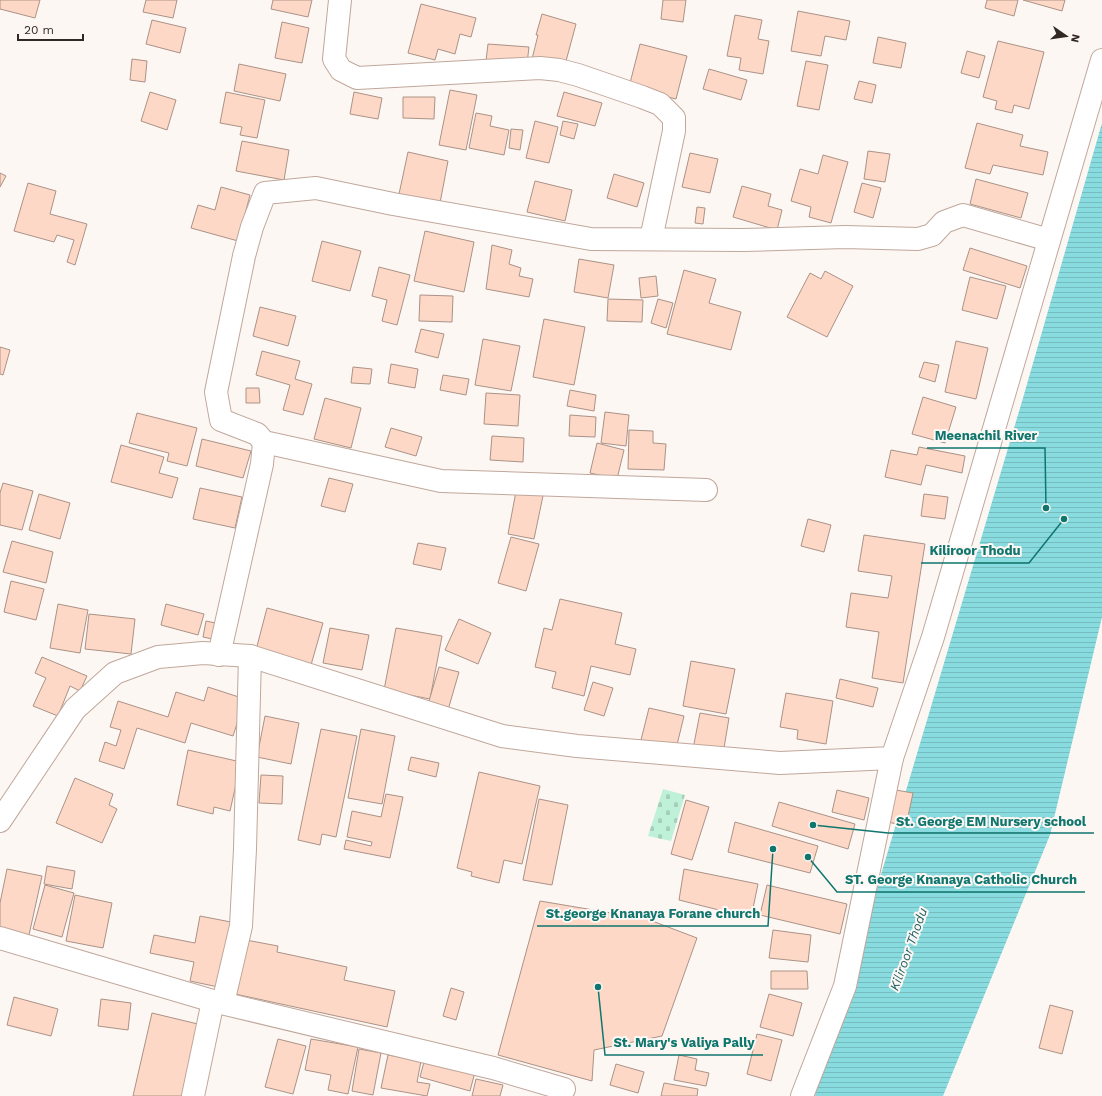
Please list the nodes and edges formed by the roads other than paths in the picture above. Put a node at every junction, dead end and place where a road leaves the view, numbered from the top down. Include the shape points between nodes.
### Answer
1 (340, 0) edge
2 (1102, 60) edge
3 (651, 239) junction
4 (1049, 240) junction
5 (264, 442) junction
6 (706, 490) dead end
7 (219, 654) junction
8 (250, 656) junction
9 (892, 758) junction
10 (0, 821) edge
11 (0, 938) edge
12 (218, 1002) junction
13 (564, 1089) dead end
14 (193, 1096) edge
15 (802, 1096) edge

1 - 3 street via 334,59 341,70 357,78 540,68 578,75 660,104 674,118 674,131
2 - 4 street
3 - 4 street via 918,239 932,235 944,222 963,215
3 - 5 street via 591,239 316,188 265,193 244,256 216,392 221,420 257,434
4 - 9 street via 932,637
5 - 6 street via 441,481
5 - 7 street via 262,464
7 - 8 street
7 - 10 street via 158,657 115,673 75,710
8 - 9 street via 502,736 577,746 780,763
8 - 12 street via 241,926
9 - 15 street via 845,986
11 - 12 street
12 - 13 street via 492,1068
12 - 14 street

